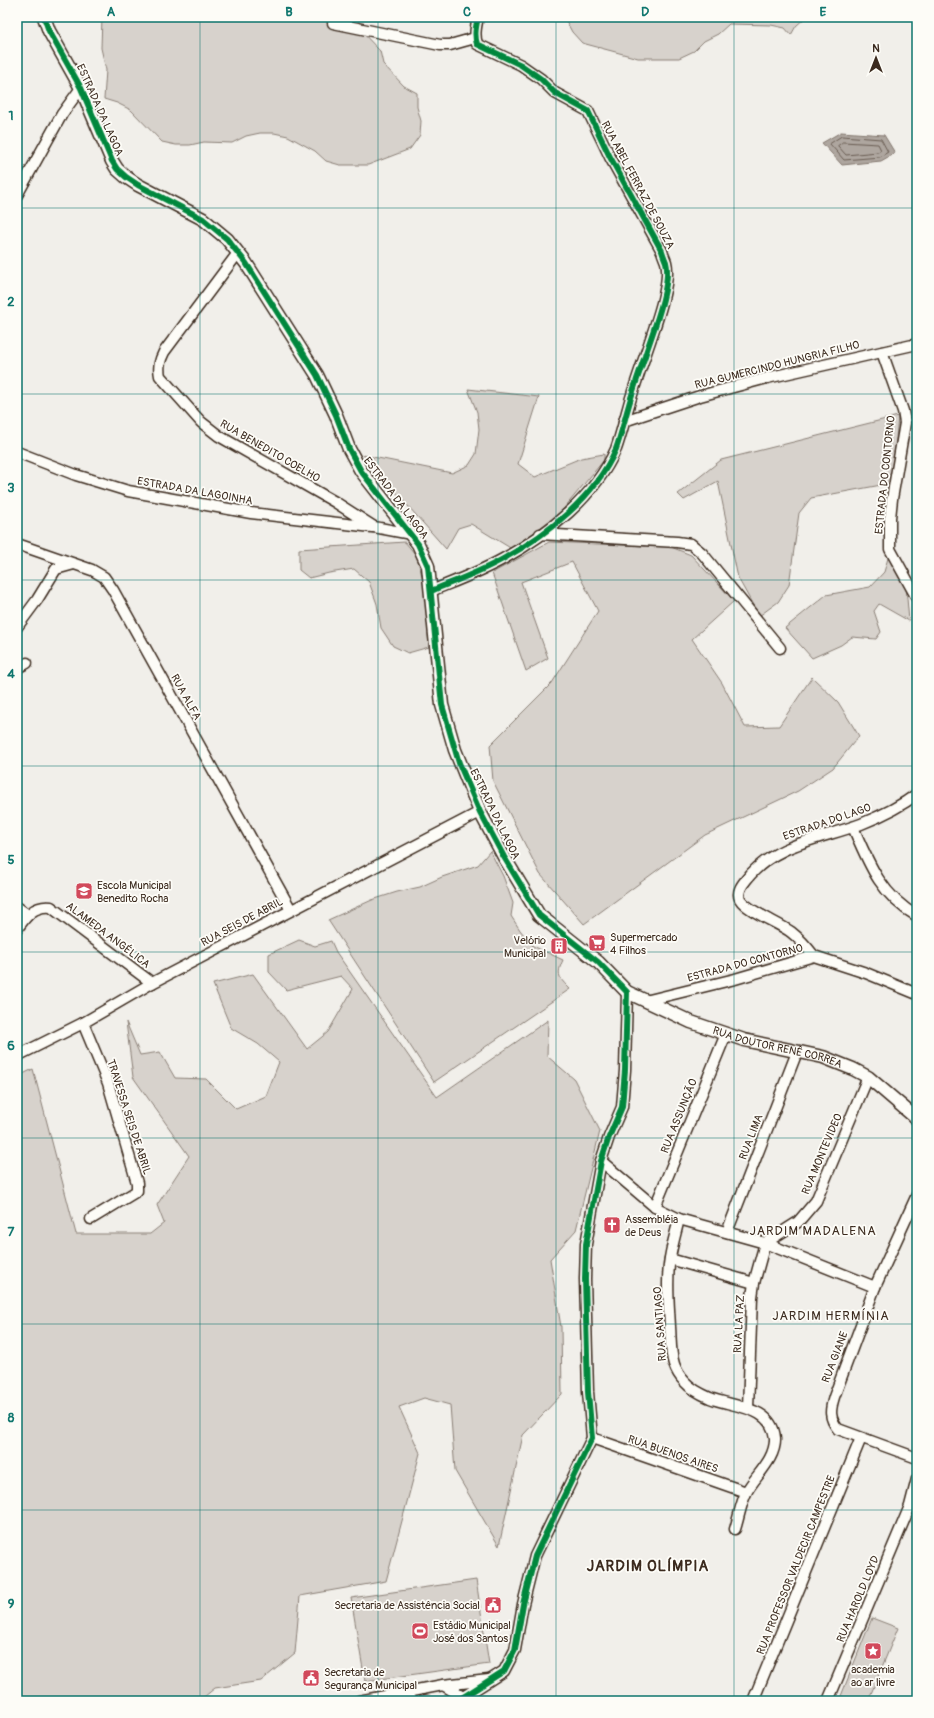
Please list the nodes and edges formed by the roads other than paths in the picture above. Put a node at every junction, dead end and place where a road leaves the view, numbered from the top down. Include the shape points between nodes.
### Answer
1 (44, 17) edge
2 (478, 17) edge
3 (333, 23) dead end
4 (475, 38) junction
5 (81, 88) junction
6 (17, 195) edge
7 (238, 253) junction
8 (917, 344) edge
9 (882, 352) junction
10 (624, 421) junction
11 (17, 452) edge
12 (374, 527) junction
13 (411, 534) junction
14 (540, 534) junction
15 (17, 544) edge
16 (74, 564) junction
17 (431, 591) junction
18 (917, 598) edge
19 (17, 627) edge
20 (780, 648) dead end
21 (27, 663) dead end
22 (17, 668) edge
23 (917, 794) edge
24 (480, 812) junction
25 (853, 826) junction
26 (17, 907) edge
27 (291, 910) junction
28 (28, 915) junction
29 (917, 916) edge
30 (17, 929) edge
31 (814, 956) junction
32 (152, 983) junction
33 (627, 992) junction
34 (917, 994) edge
35 (645, 1001) junction
36 (83, 1023) junction
37 (726, 1034) junction
38 (796, 1052) junction
39 (17, 1056) edge
40 (868, 1077) junction
41 (917, 1119) edge
42 (601, 1161) junction
43 (917, 1195) edge
44 (655, 1207) junction
45 (91, 1219) dead end
46 (679, 1220) junction
47 (728, 1232) junction
48 (765, 1242) junction
49 (670, 1259) junction
50 (754, 1283) junction
51 (875, 1287) junction
52 (748, 1408) junction
53 (592, 1438) junction
54 (861, 1438) junction
55 (917, 1458) edge
56 (917, 1479) edge
57 (746, 1492) junction
58 (914, 1508) edge
59 (735, 1529) dead end
60 (491, 1679) junction
61 (443, 1685) junction
62 (399, 1693) junction
63 (460, 1699) edge
64 (359, 1701) edge
65 (412, 1701) edge
66 (475, 1701) edge
67 (753, 1701) edge
68 (828, 1701) edge

1 - 5 street, ESTRADA DA LAGOA via 49,31
2 - 4 street
3 - 4 street via 440,45
4 - 10 street, RUA ABEL FERRAZ DE SOUZA via 477,44 521,65 555,93 588,112 667,263 664,292
5 - 6 street via 62,114
5 - 7 street, ESTRADA DA LAGOA via 117,169 138,185 203,219 227,239
7 - 12 street, RUA BENEDITO COELHO via 164,352 158,368 160,376 201,422 219,436
7 - 13 street, ESTRADA DA LAGOA via 317,375 361,471
8 - 9 street, RUA GUMERCINDO HUNGRIA FILHO
9 - 10 street, RUA GUMERCINDO HUNGRIA FILHO via 767,378 700,396
9 - 18 street, ESTRADA DO CONTORNO via 905,423 891,512 890,549
10 - 14 street via 616,449 594,483 576,505
11 - 12 street, ESTRADA DA LAGOINHA via 128,491 251,513
12 - 13 street, RUA BENEDITO COELHO
13 - 17 street, ESTRADA DA LAGOA via 428,566
14 - 17 street via 502,560
14 - 20 street via 691,544 702,553
15 - 16 street, RUA ALFA
16 - 19 street via 56,569
16 - 27 street, RUA ALFA via 104,577 113,590
17 - 24 street, ESTRADA DA LAGOA via 442,706 459,763
21 - 22 street
23 - 25 street, ESTRADA DO LAGO via 885,814
24 - 27 street, RUA SEIS DE ABRIL
24 - 33 street, ESTRADA DA LAGOA via 540,915 598,962
25 - 29 street via 879,882
25 - 31 street, ESTRADA DO LAGO via 799,843 775,854 752,872 739,889 739,897 746,906 790,932
26 - 28 street
27 - 32 street, RUA SEIS DE ABRIL
28 - 30 street
28 - 32 street, ALAMEDA ANGÉLICA via 40,907 51,907
31 - 34 street, ESTRADA DO CONTORNO via 866,973
31 - 35 street, ESTRADA DO CONTORNO
32 - 36 street, RUA SEIS DE ABRIL
33 - 35 street, RUA DOUTOR RENÊ CORREA
33 - 42 street via 622,1107 608,1137
35 - 37 street, RUA DOUTOR RENÊ CORREA via 691,1022
36 - 39 street, RUA SEIS DE ABRIL
36 - 45 street, TRAVESSA SEIS DE ABRIL via 108,1083 137,1183 137,1190
37 - 38 street, RUA DOUTOR RENÊ CORREA
37 - 44 street, RUA ASSUNÇÃO
38 - 40 street, RUA DOUTOR RENÊ CORREA via 838,1063
38 - 47 street, RUA LIMA
40 - 41 street, RUA DOUTOR RENÊ CORREA
40 - 48 street, RUA MONTEVIDEO via 816,1201 798,1222
42 - 44 street
42 - 53 street via 586,1244 585,1272 588,1392
43 - 51 street, RUA GIANE
44 - 46 street
46 - 47 street
46 - 49 street, RUA SANTIAGO
47 - 48 street
48 - 50 street, RUA LA PAZ
48 - 51 street
49 - 50 street
49 - 52 street, RUA SANTIAGO via 672,1350 678,1372 695,1390 711,1398
50 - 52 street, RUA LA PAZ
51 - 54 street, RUA GIANE via 830,1413 832,1422 838,1429
52 - 57 street, RUA SANTIAGO via 766,1420 775,1438 770,1458
53 - 57 street, RUA BUENOS AIRES
53 - 60 street via 535,1556 522,1604 515,1650 504,1671
54 - 55 street, RUA GIANE
54 - 67 street, RUA PROFESSOR VALDECIR CAMPESTRE
56 - 58 street, RUA HAROLD LOYD
57 - 59 street, RUA SANTIAGO
58 - 68 street, RUA HAROLD LOYD
60 - 61 street
60 - 63 street
61 - 62 street
61 - 63 street
62 - 64 street
62 - 65 street
63 - 66 street

